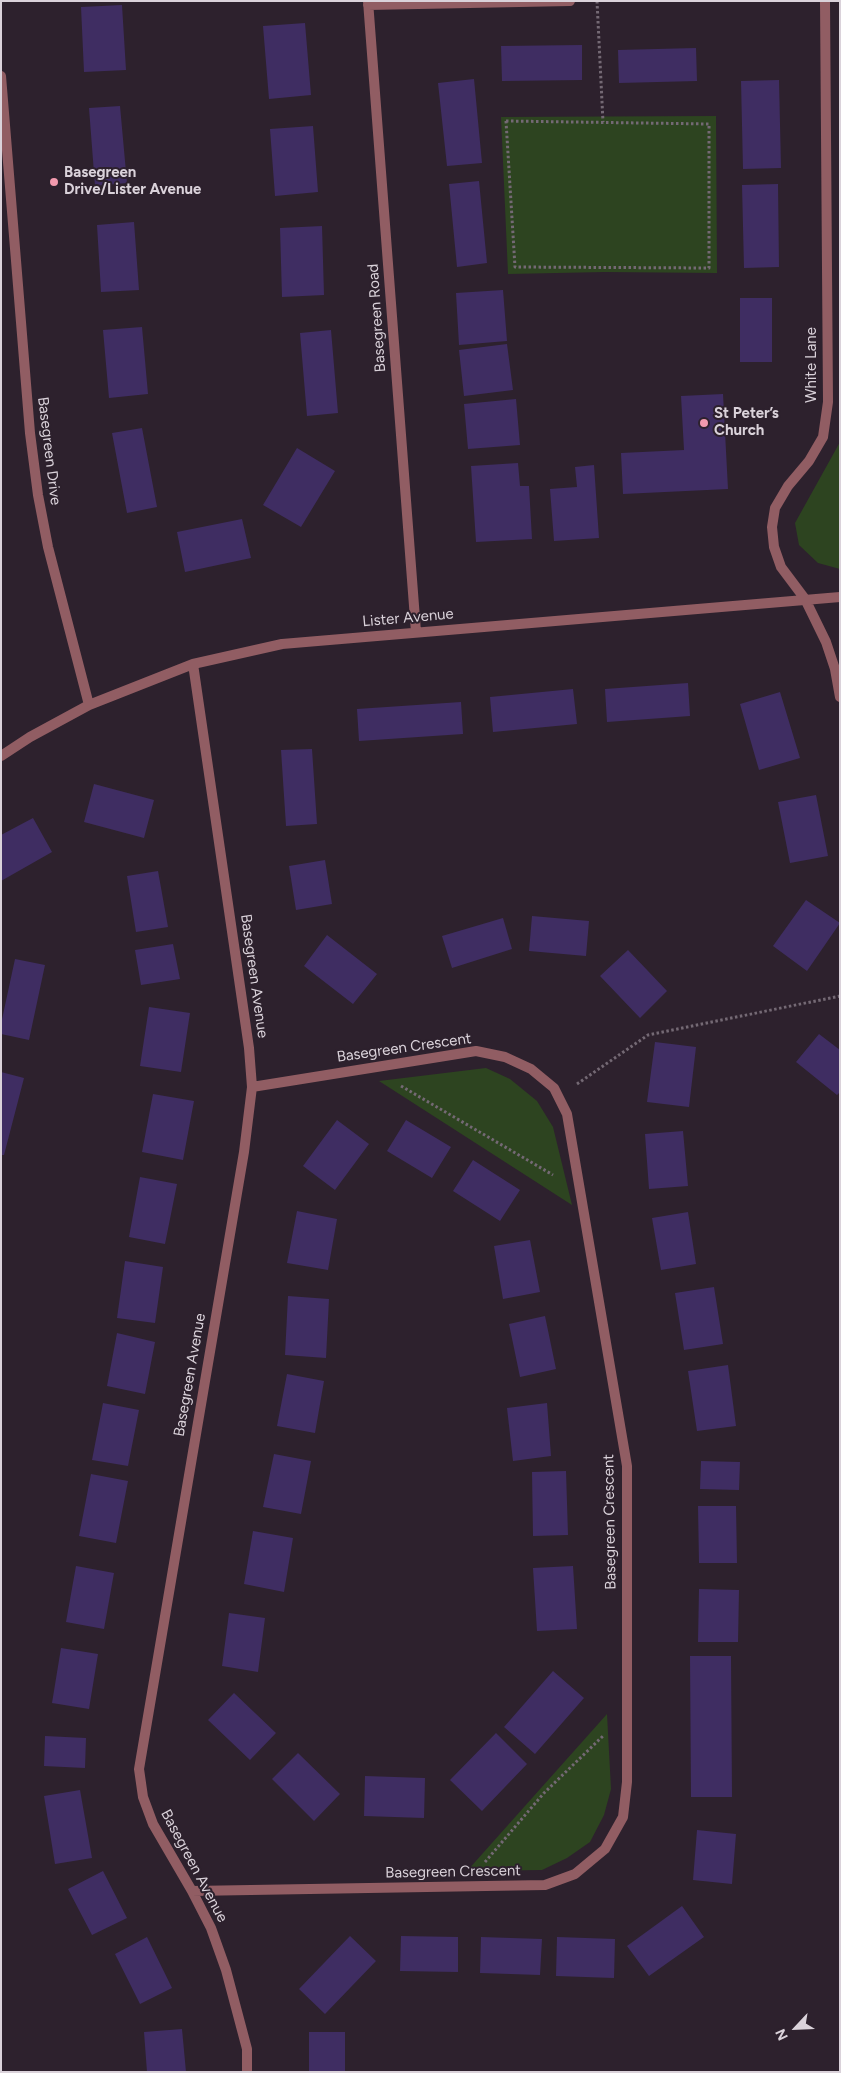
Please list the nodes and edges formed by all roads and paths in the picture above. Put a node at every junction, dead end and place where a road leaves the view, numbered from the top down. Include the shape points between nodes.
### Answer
1 (570, 1) edge
2 (597, 1) edge
3 (825, 1) edge
4 (368, 3) edge
5 (1, 76) edge
6 (603, 122) junction
7 (840, 597) edge
8 (805, 600) junction
9 (416, 632) junction
10 (192, 664) junction
11 (840, 697) edge
12 (89, 706) junction
13 (1, 756) edge
14 (840, 996) edge
15 (369, 1068) junction
16 (252, 1087) junction
17 (558, 1098) junction
18 (580, 1190) junction
19 (627, 1713) junction
20 (464, 1887) junction
21 (192, 1891) junction
22 (247, 2072) edge

1 - 4 street
2 - 6 path
3 - 8 street, White Lane via 828,402 823,437 775,508 772,527 781,567
4 - 9 street, Basegreen Road
5 - 12 street, Basegreen Drive via 30,434 38,495
6 - 6 path via 710,124 709,268 515,267 506,121
7 - 8 street, Lister Avenue
8 - 9 street, Lister Avenue
8 - 11 street, White Lane via 826,642
9 - 10 street, Lister Avenue via 282,644
10 - 12 street, Lister Avenue
10 - 16 street, Basegreen Avenue via 250,1048
12 - 13 street, Lister Avenue
14 - 17 path via 648,1035
15 - 16 street, Basegreen Crescent
15 - 17 street, Basegreen Crescent via 476,1051 505,1057 531,1069 554,1088
15 - 18 path
16 - 21 street, Basegreen Avenue via 244,1152 139,1769 143,1797 153,1824
17 - 18 street, Basegreen Crescent via 566,1114
18 - 19 street, Basegreen Crescent via 627,1466
19 - 20 path via 544,1793
19 - 20 street, Basegreen Crescent via 628,1782 623,1817 605,1849 575,1874 545,1885
20 - 21 street, Basegreen Crescent
21 - 22 street, Basegreen Avenue via 211,1928 226,1970 246,2049

